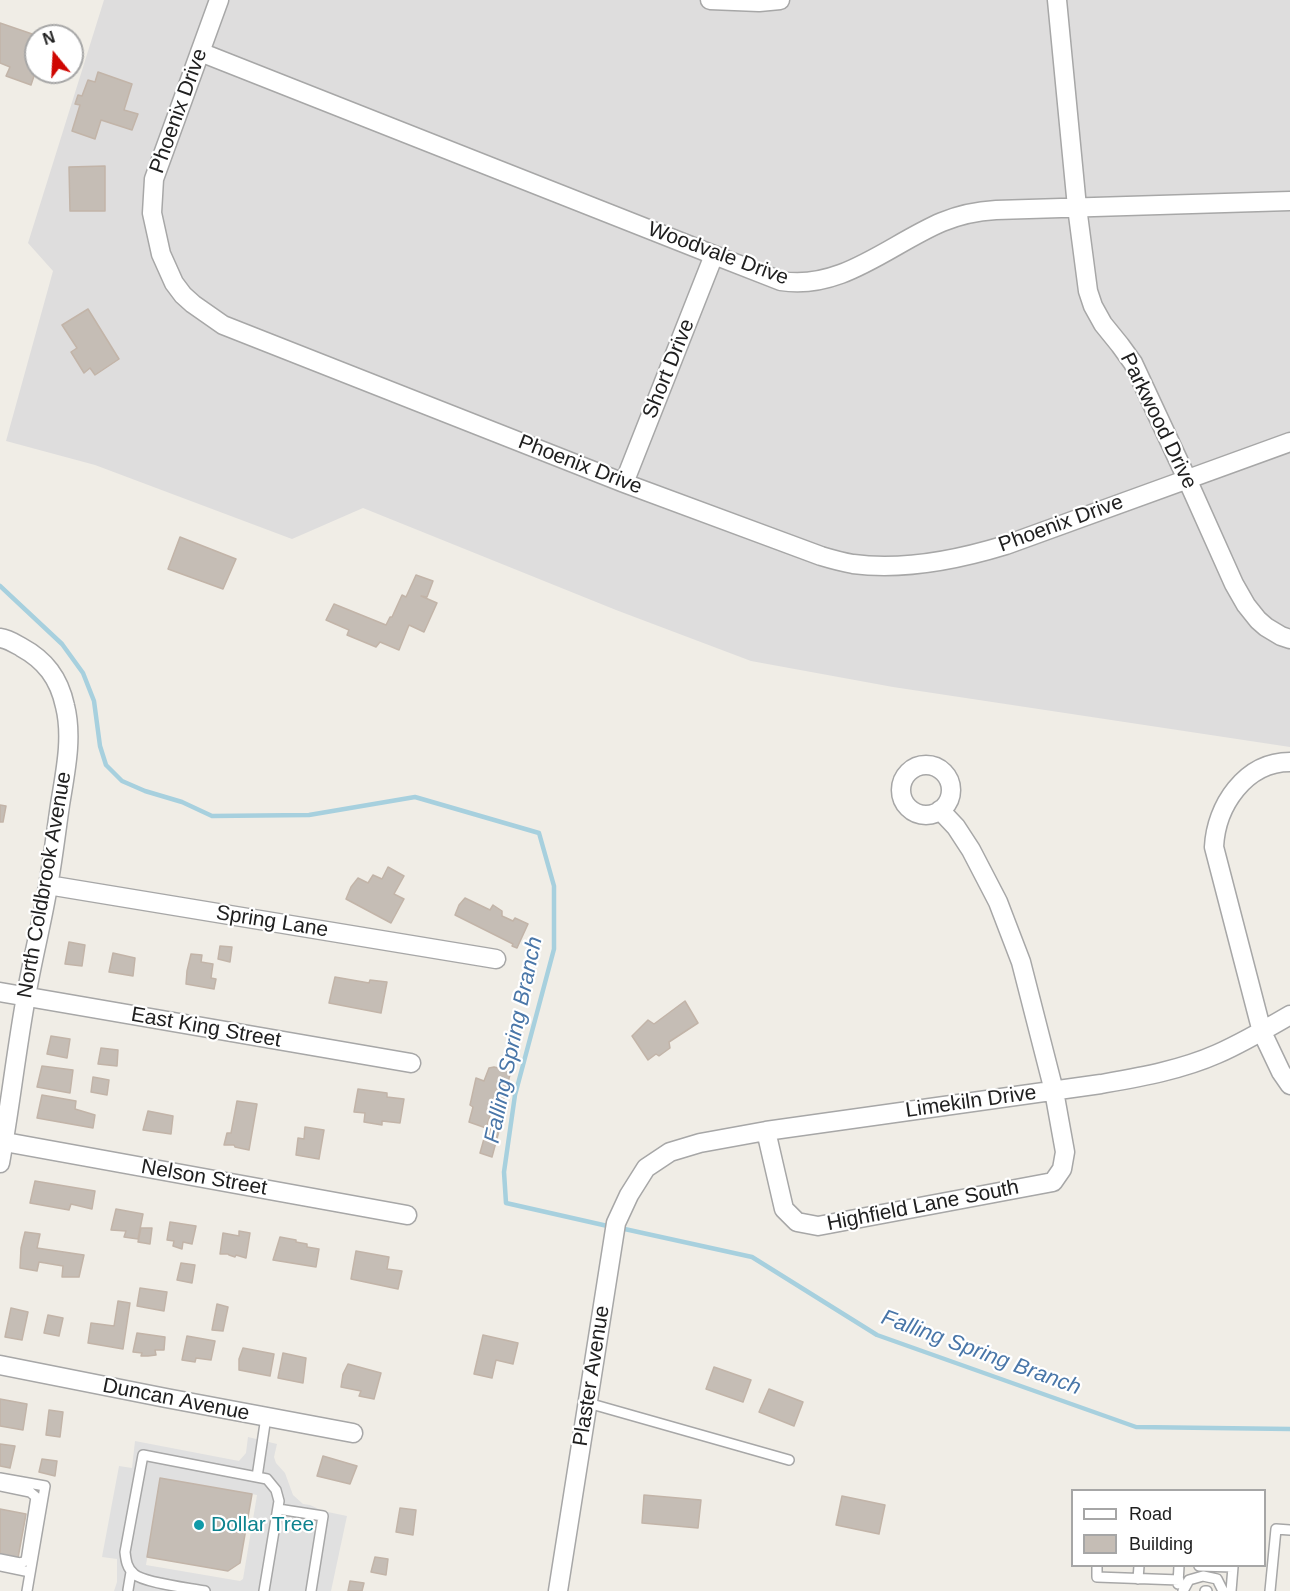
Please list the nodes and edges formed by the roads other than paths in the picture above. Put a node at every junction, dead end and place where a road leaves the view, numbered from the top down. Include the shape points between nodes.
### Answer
1 (219, 0) edge
2 (710, 0) edge
3 (780, 0) edge
4 (1057, 0) edge
5 (200, 52) junction
6 (1290, 201) edge
7 (1077, 207) junction
8 (714, 255) junction
9 (1290, 441) edge
10 (1187, 479) junction
11 (624, 483) junction
12 (0, 638) edge
13 (1290, 639) edge
14 (1290, 762) edge
15 (940, 810) dead end
16 (48, 885) junction
17 (496, 959) dead end
18 (0, 992) edge
19 (26, 996) junction
20 (1290, 1015) edge
21 (1262, 1032) junction
22 (411, 1063) dead end
23 (1290, 1085) edge
24 (1054, 1091) junction
25 (766, 1131) junction
26 (2, 1141) edge
27 (0, 1163) edge
28 (646, 1168) joint
29 (407, 1215) dead end
30 (0, 1365) edge
31 (588, 1403) junction
32 (266, 1417) junction
33 (353, 1433) dead end
34 (789, 1460) dead end
35 (257, 1477) junction
36 (0, 1478) edge
37 (0, 1486) edge
38 (278, 1509) junction
39 (1266, 1528) edge
40 (1276, 1528) junction
41 (1290, 1530) edge
42 (0, 1559) edge
43 (0, 1566) edge
44 (1097, 1567) edge
45 (1138, 1567) edge
46 (1179, 1567) edge
47 (1233, 1567) edge
48 (30, 1572) junction
49 (132, 1572) junction
50 (1138, 1579) junction
51 (1179, 1580) junction
52 (27, 1591) edge
53 (128, 1591) edge
54 (205, 1591) edge
55 (264, 1591) edge
56 (311, 1591) edge
57 (558, 1591) edge
58 (1178, 1591) edge
59 (1183, 1591) edge
60 (1223, 1591) edge
61 (1232, 1591) edge
62 (1270, 1591) edge

1 - 5 street, Phoenix Drive
2 - 3 street
4 - 7 street, Parkwood Drive
5 - 8 street, Woodvale Drive
5 - 11 street, Phoenix Drive via 154,179 152,197 161,254 183,295 223,325
6 - 7 street, Woodvale Drive
7 - 8 street, Woodvale Drive via 962,215 837,276 813,282 781,281
7 - 10 street, Parkwood Drive via 1093,306 1132,363
8 - 11 street, Short Drive
9 - 10 street, Phoenix Drive
10 - 11 street, Phoenix Drive via 988,550 948,560 890,566 853,564 821,556
10 - 13 street, Parkwood Drive via 1246,605 1266,627
12 - 16 street, North Coldbrook Avenue via 38,657 49,668 65,705 67,762
14 - 21 street via 1270,765 1241,782 1219,816 1214,837
15 - 24 street via 956,827 998,902 1021,962
16 - 17 street, Spring Lane
16 - 19 street, North Coldbrook Avenue
18 - 19 street, East King Street
19 - 22 street, East King Street
19 - 26 street, North Coldbrook Avenue
20 - 21 street, Limekiln Drive
21 - 23 street
21 - 24 street, Limekiln Drive via 1179,1067
24 - 25 street, Limekiln Drive
24 - 25 street, Highfield Lane South via 1065,1152 1062,1169 1053,1182 818,1226 798,1222 784,1209
25 - 28 street, Limekiln Drive via 670,1152
26 - 27 street, North Coldbrook Avenue
26 - 29 street, Nelson Street
28 - 31 street, Plaster Avenue via 616,1223
30 - 32 street, Duncan Avenue
31 - 34 lane
31 - 57 street, Plaster Avenue
32 - 33 street, Duncan Avenue
32 - 35 lane
35 - 38 lane via 267,1479 276,1490
35 - 49 lane via 142,1455 125,1552
36 - 48 lane via 45,1486
37 - 42 lane via 30,1492 36,1497 26,1561
38 - 55 lane
38 - 56 lane via 323,1516
39 - 40 lane
40 - 41 lane
40 - 62 lane
43 - 48 lane
44 - 50 lane via 1097,1577
45 - 50 lane
46 - 51 lane
47 - 61 lane
48 - 52 lane
49 - 53 lane
49 - 54 lane via 149,1580
50 - 51 lane
51 - 58 lane
59 - 60 lane via 1189,1580 1203,1576 1216,1579

